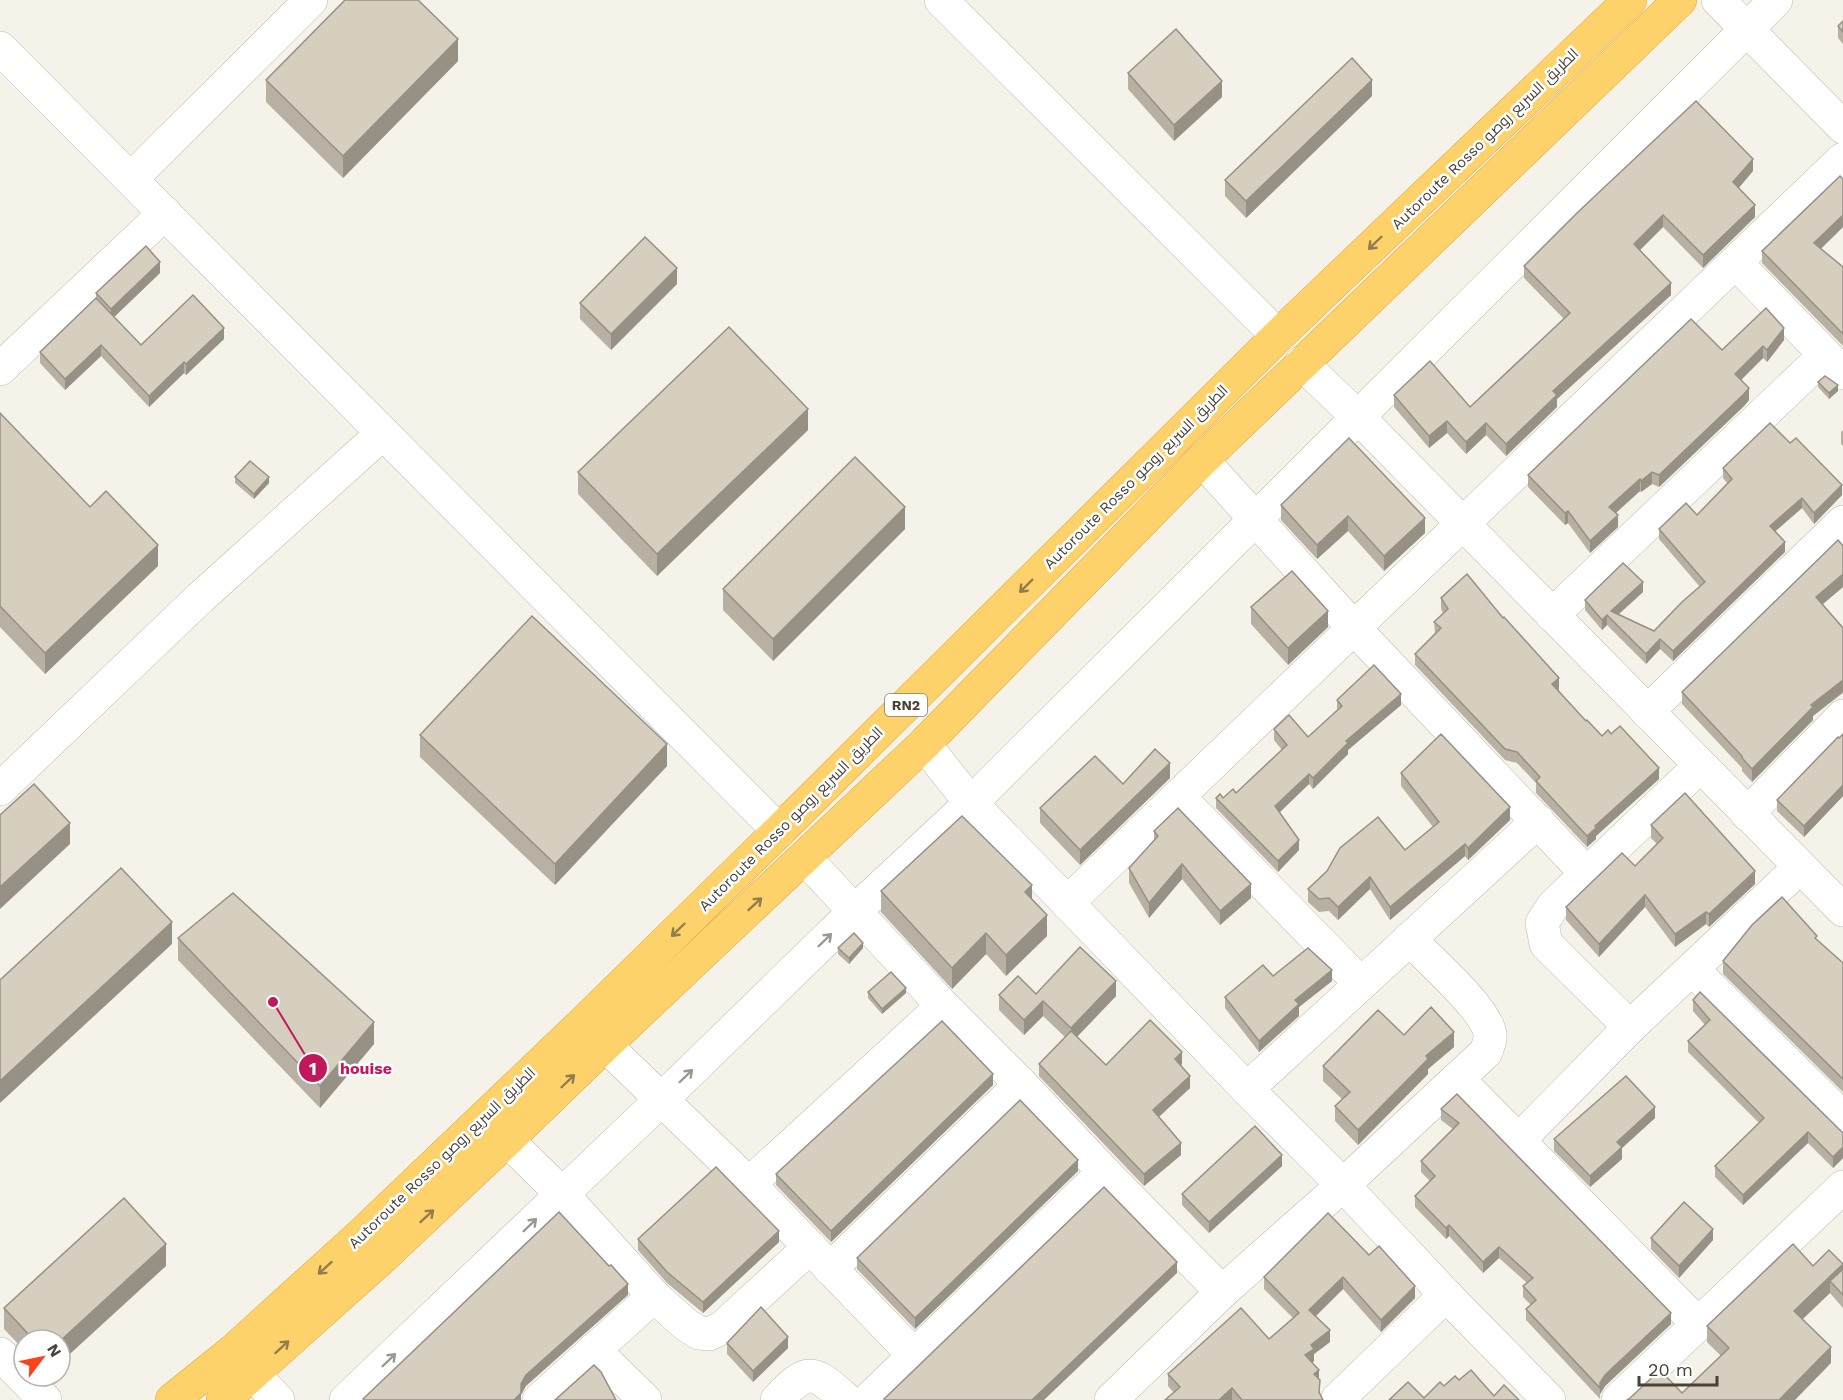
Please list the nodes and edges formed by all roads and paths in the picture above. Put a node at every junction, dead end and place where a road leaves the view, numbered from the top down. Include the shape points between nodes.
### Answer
1 (311, 0) edge
2 (941, 0) edge
3 (1630, 0) edge
4 (1680, 0) edge
5 (1718, 0) edge
6 (1776, 0) edge
7 (1746, 29) junction
8 (0, 48) edge
9 (1843, 128) edge
10 (1843, 159) edge
11 (131, 179) junction
12 (165, 213) junction
13 (1736, 263) junction
14 (1278, 336) junction
15 (1301, 363) junction
16 (1834, 364) edge
17 (0, 369) edge
18 (1358, 417) junction
19 (383, 432) junction
20 (1202, 460) junction
21 (1255, 520) junction
22 (1463, 524) junction
23 (1841, 529) edge
24 (1552, 615) junction
25 (1353, 627) junction
26 (1647, 712) junction
27 (1843, 716) edge
28 (924, 744) junction
29 (1700, 766) junction
30 (0, 789) edge
31 (1178, 796) junction
32 (971, 802) junction
33 (1747, 814) junction
34 (1538, 821) junction
35 (779, 831) junction
36 (805, 858) junction
37 (1800, 867) junction
38 (1587, 874) junction
39 (1067, 903) junction
40 (1843, 910) edge
41 (854, 912) junction
42 (1409, 939) junction
43 (1692, 969) junction
44 (1361, 984) junction
45 (943, 1006) junction
46 (1630, 1027) junction
47 (605, 1045) junction
48 (1458, 1079) junction
49 (1021, 1084) junction
50 (1247, 1089) junction
51 (661, 1100) junction
52 (1843, 1118) edge
53 (507, 1140) junction
54 (1518, 1141) junction
55 (1104, 1172) junction
56 (749, 1184) junction
57 (1343, 1185) junction
58 (1843, 1188) edge
59 (562, 1194) junction
60 (820, 1258) junction
61 (1222, 1292) junction
62 (1446, 1295) junction
63 (654, 1296) junction
64 (1698, 1324) junction
65 (594, 1350) junction
66 (0, 1354) edge
67 (914, 1355) junction
68 (252, 1373) junction
69 (1341, 1399) edge
70 (45, 1400) edge
71 (172, 1400) edge
72 (223, 1400) edge
73 (278, 1400) edge
74 (346, 1400) edge
75 (538, 1400) edge
76 (645, 1400) edge
77 (777, 1400) edge
78 (847, 1400) edge
79 (868, 1400) edge
80 (1111, 1400) edge
81 (1549, 1400) edge
82 (1618, 1400) edge

1 - 11 street
2 - 14 street
3 -> 14 highway, Autoroute Rosso الطريق السريع روصو / RN2
4 - 15 highway, Autoroute Rosso الطريق السريع روصو / RN2
5 - 7 street
6 - 7 street
7 - 9 street
7 - 18 street
8 - 11 street
10 - 13 street
11 - 12 street
12 - 17 street
12 - 19 street
13 - 16 street
13 - 22 street
14 -> 35 highway, Autoroute Rosso الطريق السريع روصو / RN2
15 - 18 street
15 - 20 highway, Autoroute Rosso الطريق السريع روصو / RN2
16 - 24 street
18 - 21 street
18 - 22 street
19 - 30 street via 200,598
19 - 35 street
20 - 21 street
20 - 28 highway, Autoroute Rosso الطريق السريع روصو / RN2
21 - 25 street
21 - 32 street
22 - 24 street
22 - 25 street
23 - 26 street
24 - 26 street
25 - 31 street
25 - 34 street
26 - 29 street
27 - 33 street
28 - 32 street
28 - 36 highway, Autoroute Rosso الطريق السريع روصو / RN2
29 - 33 street
29 - 38 street
31 - 39 street
31 - 44 street
32 - 39 street
32 - 41 street
33 - 37 street
34 - 38 street
34 - 42 street
35 -> 71 highway, Autoroute Rosso الطريق السريع روصو / RN2 via 362,1234 232,1352
36 - 41 street
47 -> 36 highway, Autoroute Rosso الطريق السريع روصو / RN2
37 - 40 street
37 - 43 street
38 - 46 street via 1553,906 1542,923 1546,944
39 - 50 street
41 - 45 street
51 -> 41 street
42 - 44 street
42 - 48 street via 1486,1019 1491,1035 1486,1052
43 - 46 street
43 - 52 street
44 - 50 street
45 - 49 street
45 - 56 street
46 - 54 street
47 - 51 street
53 -> 47 highway, Autoroute Rosso الطريق السريع روصو / RN2
48 - 54 street
48 - 57 street
49 - 55 street
49 - 60 street
50 - 57 street
51 - 56 street
51 - 59 street
53 - 59 street
68 -> 53 highway, Autoroute Rosso الطريق السريع روصو / RN2
54 - 64 street
55 - 61 street
55 - 67 street
56 - 60 street
57 - 61 street
57 - 62 street
58 - 64 street
59 - 63 street
74 -> 59 street
60 - 63 street via 709,1334 685,1324
60 - 67 street
61 - 80 street
62 - 69 street
62 - 81 street
63 - 65 street
64 - 82 street
65 - 75 street
65 - 76 street
66 - 70 street
67 - 79 street
68 - 72 highway, Autoroute Rosso الطريق السريع روصو / RN2
68 - 73 street
77 - 78 street via 791,1384 805,1376 820,1377

